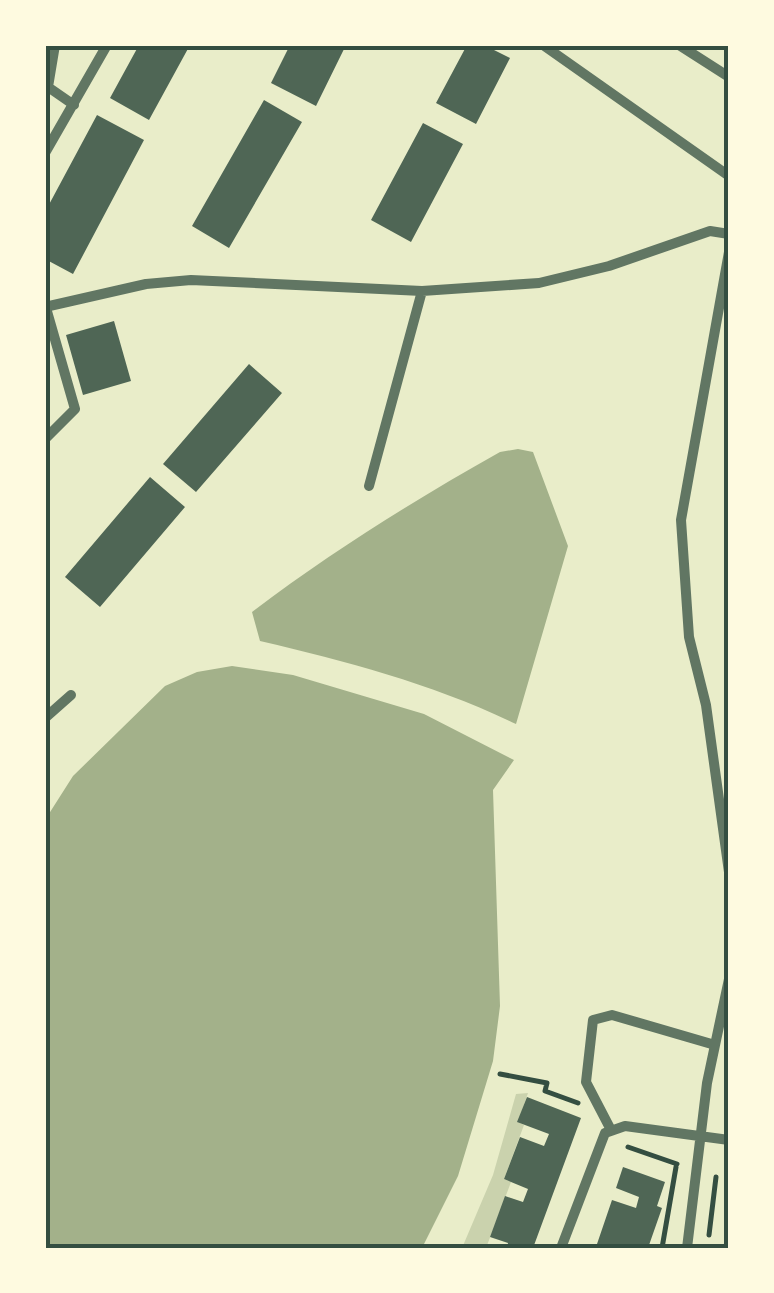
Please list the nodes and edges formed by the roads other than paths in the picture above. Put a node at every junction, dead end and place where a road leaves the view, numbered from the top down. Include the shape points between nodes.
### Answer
1 (56, 45) edge
2 (107, 45) edge
3 (543, 45) edge
4 (679, 45) edge
5 (729, 77) edge
6 (74, 105) junction
7 (45, 153) edge
8 (729, 176) edge
9 (729, 234) edge
10 (729, 252) edge
11 (422, 291) junction
12 (46, 308) edge
13 (45, 439) edge
14 (369, 486) dead end
15 (71, 695) dead end
16 (45, 718) edge
17 (726, 821) edge
18 (729, 872) edge
19 (729, 980) edge
20 (715, 1045) junction
21 (612, 1130) junction
22 (700, 1136) junction
23 (729, 1140) edge
24 (561, 1248) edge
25 (687, 1248) edge

1 - 6 street via 48,86
2 - 6 street
3 - 8 street
4 - 5 street
6 - 7 street
9 - 11 street via 710,232 540,283
10 - 17 street via 681,520 690,637
11 - 12 street via 191,280
11 - 14 street
12 - 13 street via 74,409
15 - 16 street
17 - 18 street
19 - 20 street
20 - 21 street via 612,1015 594,1020 586,1082
20 - 22 street
21 - 22 street
21 - 24 street via 605,1133
22 - 23 street
22 - 25 street

